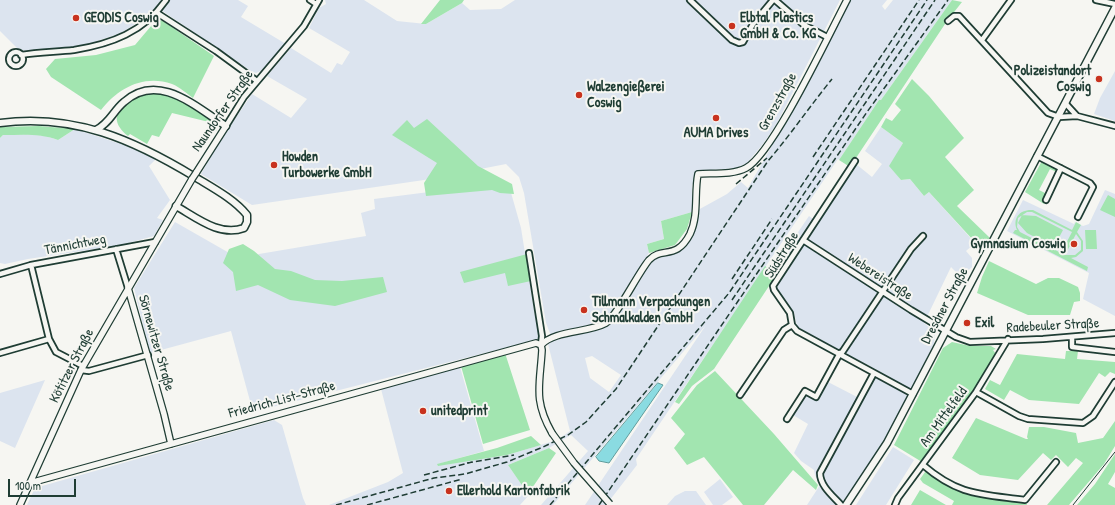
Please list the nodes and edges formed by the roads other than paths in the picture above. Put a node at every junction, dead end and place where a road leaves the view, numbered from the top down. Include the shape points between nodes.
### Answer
1 (166, 0) edge
2 (310, 0) edge
3 (690, 0) edge
4 (774, 0) edge
5 (847, 0) edge
6 (1011, 0) edge
7 (1096, 0) edge
8 (318, 2) edge
9 (1115, 4) edge
10 (1115, 8) edge
11 (157, 13) junction
12 (948, 21) dead end
13 (827, 37) junction
14 (982, 40) junction
15 (22, 55) dead end
16 (257, 81) junction
17 (1066, 104) junction
18 (1077, 116) junction
19 (1059, 117) junction
20 (0, 123) edge
21 (226, 126) junction
22 (1115, 126) edge
23 (96, 130) junction
24 (1037, 156) junction
25 (855, 161) dead end
26 (1061, 168) junction
27 (1046, 200) dead end
28 (176, 206) junction
29 (1078, 217) dead end
30 (923, 236) dead end
31 (803, 240) junction
32 (155, 242) junction
33 (116, 249) junction
34 (528, 253) dead end
35 (31, 265) junction
36 (0, 274) edge
37 (128, 288) junction
38 (881, 292) junction
39 (792, 325) junction
40 (947, 331) junction
41 (1115, 333) edge
42 (1072, 337) junction
43 (49, 339) junction
44 (1008, 340) junction
45 (541, 345) junction
46 (1115, 352) edge
47 (0, 353) edge
48 (840, 354) junction
49 (148, 355) junction
50 (82, 368) junction
51 (874, 373) junction
52 (1115, 382) edge
53 (976, 392) junction
54 (913, 394) junction
55 (740, 395) dead end
56 (787, 419) dead end
57 (171, 444) junction
58 (1056, 462) dead end
59 (923, 465) junction
60 (30, 483) junction
61 (20, 505) edge
62 (610, 505) edge
63 (841, 505) edge
64 (846, 505) edge
65 (895, 505) edge

1 - 11 street
2 - 8 street
3 - 4 street via 732,40 739,43 743,42 753,24
4 - 13 street via 804,25
5 - 13 street, Grenzstraße
6 - 14 street
7 - 9 street
8 - 16 street, Naundorfer Straße via 300,31
10 - 17 main road, Dresdner Straße
11 - 15 street via 139,28 115,41 74,50
11 - 16 street
12 - 14 street via 954,16 960,16
13 - 45 street, Grenzstraße via 773,138 753,162 741,170 698,174 694,221 690,233 679,249 650,259 608,322 555,337
14 - 19 street via 1048,113
16 - 21 street, Naundorfer Straße
17 - 18 street
17 - 19 main road, Dresdner Straße
18 - 19 street
18 - 22 street
19 - 24 main road, Dresdner Straße
20 - 23 main road via 40,121
21 - 23 main road via 173,92 147,90 123,103 104,126
21 - 28 street, Naundorfer Straße, bridge
23 - 28 main road via 139,145 165,159 234,202 247,215 247,222 244,228 234,232 222,231
24 - 26 street
24 - 40 main road, Dresdner Straße
25 - 31 street, Südstraße
26 - 27 street
26 - 29 street via 1093,187
28 - 32 street, Naundorfer Straße
30 - 38 street
31 - 38 street, Webereistraße
31 - 39 street, Südstraße via 773,286 790,313
32 - 33 street, Tännichtweg
32 - 37 street, Kötitzer Straße
33 - 35 street, Tännichtweg
33 - 37 street, Sörnewitzer Straße
34 - 45 street via 542,336
35 - 36 street, Tännichtweg
35 - 43 street
37 - 49 street, Sörnewitzer Straße
37 - 50 street, Kötitzer Straße
38 - 40 street, Webereistraße
38 - 48 street
39 - 48 street via 797,331
39 - 55 street via 784,330
40 - 44 street, Radebeuler Straße via 970,342
40 - 54 main road, Dresdner Straße
41 - 42 street, Radebeuler Straße
42 - 44 street, Radebeuler Straße
42 - 46 street via 1073,347
43 - 47 street
43 - 50 street via 56,352
44 - 53 street, Am Mittelfeld
45 - 57 street, Friedrich-List-Straße via 536,343
45 - 62 street, bridge via 539,386 545,421 574,463
48 - 51 street
48 - 56 street via 816,397 805,391
49 - 50 street via 89,371
49 - 57 street, Sörnewitzer Straße
50 - 60 street, Kötitzer Straße
51 - 54 street
51 - 63 street via 820,473 824,486
52 - 53 street via 1093,416 1083,423 1028,419
53 - 59 street, Am Mittelfeld
54 - 64 main road, Dresdner Straße via 876,462
57 - 60 street, Friedrich-List-Straße
58 - 59 street via 1025,500 969,493 945,482
59 - 65 street, Am Mittelfeld
60 - 61 street, Kötitzer Straße

